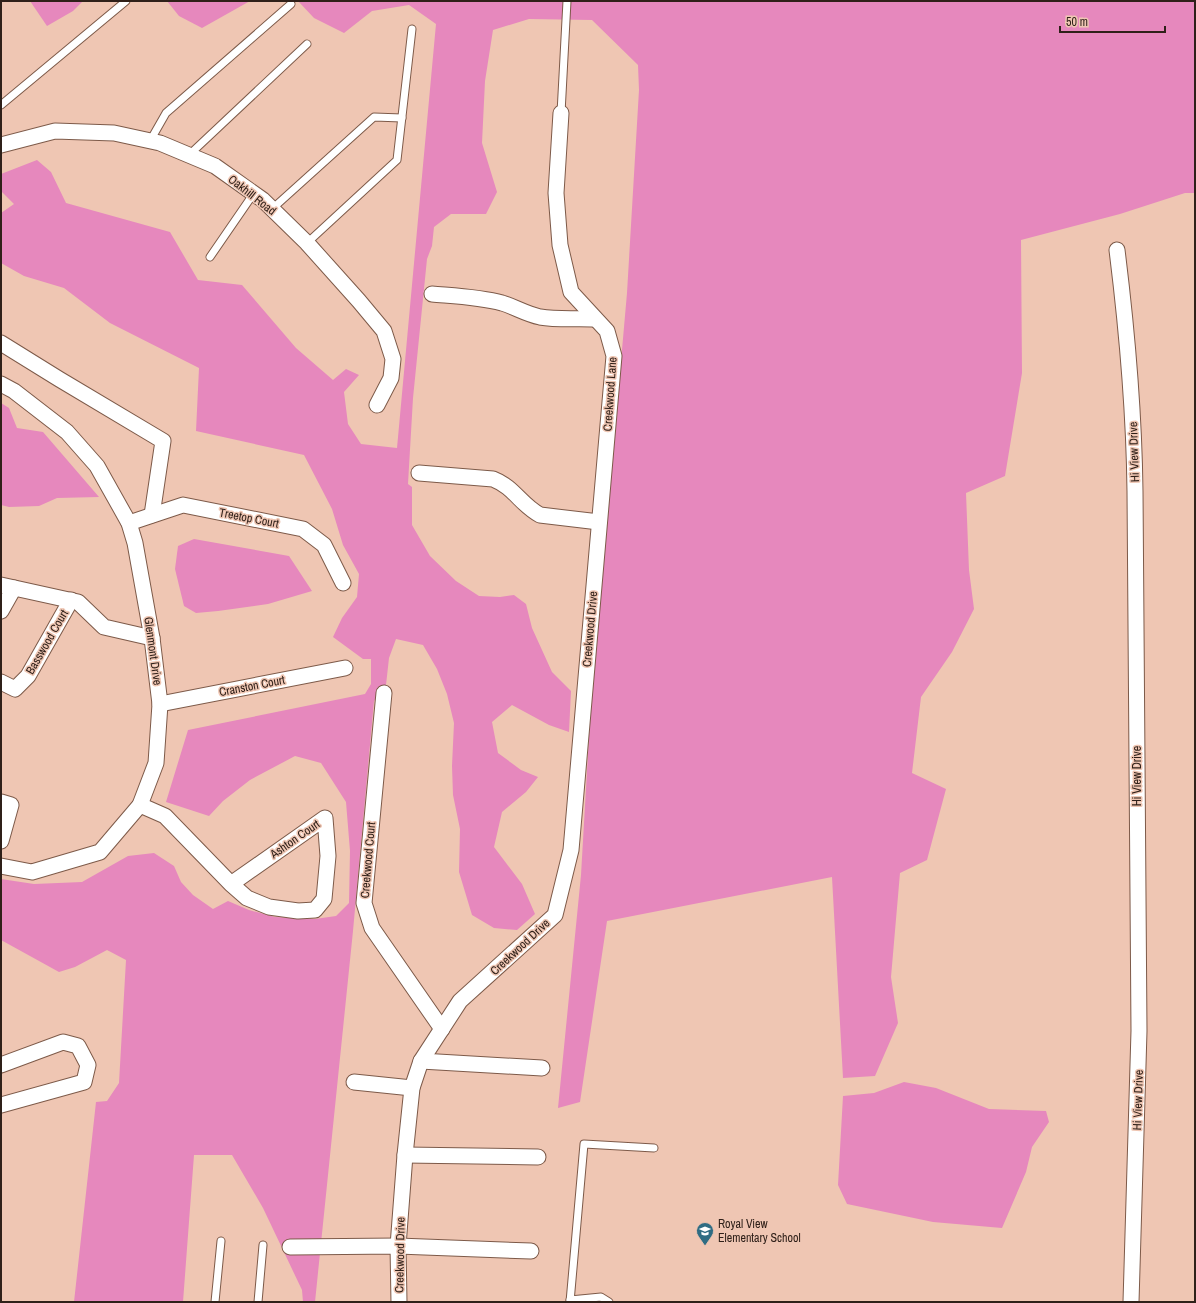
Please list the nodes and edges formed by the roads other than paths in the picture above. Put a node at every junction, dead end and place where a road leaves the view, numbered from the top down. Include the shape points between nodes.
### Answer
1 (126, 1) edge
2 (567, 1) edge
3 (291, 4) dead end
4 (412, 29) dead end
5 (306, 44) dead end
6 (1, 105) edge
7 (561, 113) joint
8 (402, 118) junction
9 (150, 140) junction
10 (1, 145) edge
11 (189, 155) junction
12 (254, 193) junction
13 (272, 209) junction
14 (307, 243) junction
15 (1117, 250) dead end
16 (210, 257) dead end
17 (432, 294) dead end
18 (596, 318) junction
19 (1, 343) edge
20 (1, 384) edge
21 (377, 405) dead end
22 (419, 473) dead end
23 (152, 515) junction
24 (599, 522) junction
25 (130, 523) junction
26 (342, 583) dead end
27 (8, 586) edge
28 (71, 600) junction
29 (1, 611) edge
30 (152, 638) junction
31 (345, 668) dead end
32 (1, 682) edge
33 (384, 693) dead end
34 (160, 704) junction
35 (1, 802) edge
36 (140, 805) junction
37 (1, 841) edge
38 (1, 866) edge
39 (231, 884) junction
40 (442, 1029) junction
41 (421, 1061) junction
42 (1, 1065) edge
43 (542, 1068) dead end
44 (354, 1082) dead end
45 (412, 1088) junction
46 (1, 1105) edge
47 (654, 1148) dead end
48 (405, 1155) junction
49 (538, 1157) dead end
50 (221, 1241) dead end
51 (263, 1245) dead end
52 (398, 1246) junction
53 (290, 1247) dead end
54 (531, 1251) dead end
55 (570, 1301) edge
56 (215, 1302) edge
57 (258, 1302) edge
58 (399, 1302) edge
59 (609, 1302) edge
60 (1132, 1302) edge

1 - 6 lane
2 - 7 lane
3 - 9 lane via 166,113
4 - 8 lane
5 - 11 lane
7 - 18 street, Creekwood Lane via 556,193 560,245 571,292
8 - 13 lane via 374,117
8 - 14 lane via 397,160
9 - 10 street, Oakhill Road via 114,133 55,131
9 - 11 street, Oakhill Road
11 - 12 street, Oakhill Road via 214,166
12 - 13 street, Oakhill Road
12 - 16 lane
13 - 14 street, Oakhill Road
14 - 21 street, Oakhill Road via 384,331 393,359 392,372
15 - 60 street, Hi View Drive via 1128,350 1135,452 1140,1016
17 - 18 street via 495,302 541,317
18 - 24 street, Creekwood Lane via 607,332 614,356
19 - 23 street via 162,441
20 - 25 street, Glenmont Drive via 67,432 97,466
22 - 24 street via 493,480 504,483 540,515
23 - 25 street, Treetop Court
23 - 26 street, Treetop Court via 183,505 304,529 324,545
24 - 40 street, Creekwood Drive via 571,850 555,915 460,1002
25 - 30 street, Glenmont Drive
27 - 28 street, Basswood Court
27 - 29 street
28 - 30 street, Basswood Court via 78,602 104,627
28 - 32 street, Basswood Court via 28,676 15,689
30 - 34 street, Glenmont Drive
31 - 34 street, Cranston Court
33 - 40 street, Creekwood Court via 364,903 372,928
34 - 36 street, Glenmont Drive via 156,763
35 - 37 street via 11,805
36 - 38 street, Glenmont Drive via 100,852 32,872
36 - 39 street, Ashton Court via 165,816
39 - 39 street, Ashton Court via 247,898 269,907 298,911 315,910 324,899 328,856 325,818
40 - 41 street, Creekwood Drive
41 - 43 street
41 - 45 street, Creekwood Drive
42 - 46 street via 63,1042 78,1046 88,1065 84,1082
44 - 45 street
45 - 48 street, Creekwood Drive
47 - 55 lane via 584,1144
48 - 49 street
48 - 52 street, Creekwood Drive
50 - 56 lane
51 - 57 lane
52 - 53 street
52 - 54 street
52 - 58 street, Creekwood Drive
55 - 59 lane via 601,1297

